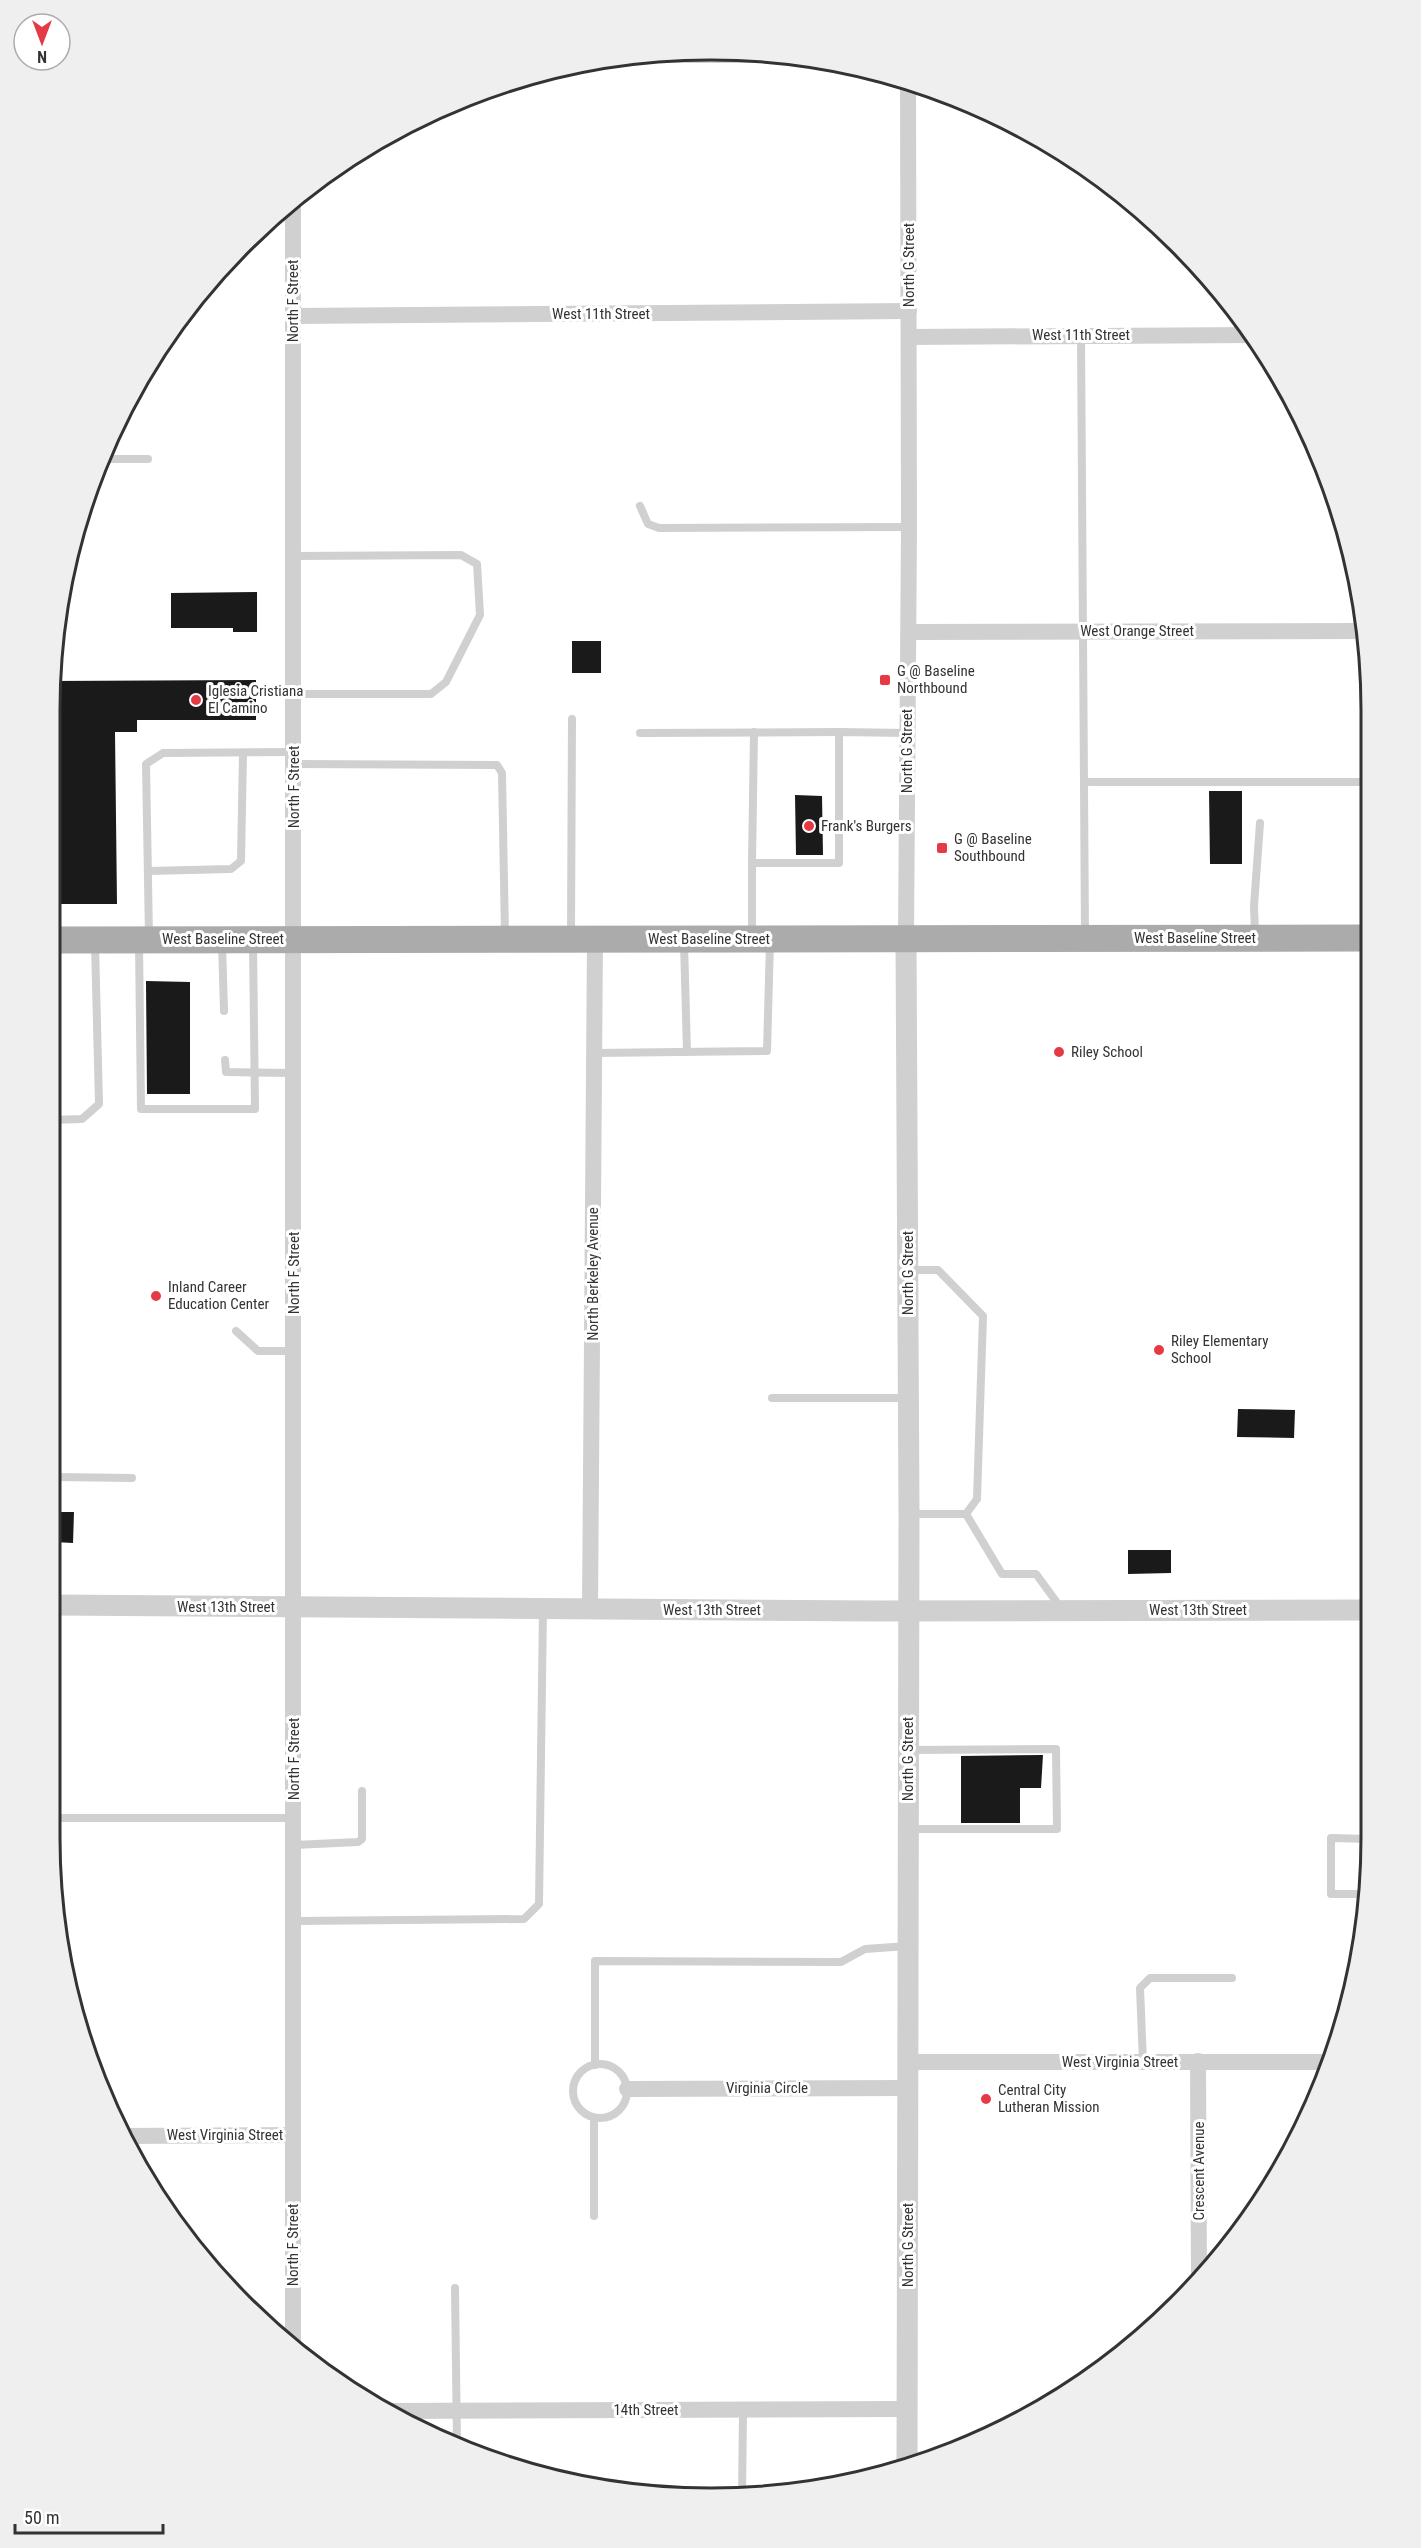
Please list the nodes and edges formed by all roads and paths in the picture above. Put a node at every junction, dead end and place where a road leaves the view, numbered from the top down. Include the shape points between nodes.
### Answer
1 (908, 91) edge
2 (293, 212) edge
3 (909, 311) junction
4 (293, 316) junction
5 (1241, 334) edge
6 (909, 336) junction
7 (1081, 336) junction
8 (111, 459) edge
9 (148, 459) dead end
10 (640, 506) dead end
11 (909, 527) junction
12 (294, 556) junction
13 (1083, 631) junction
14 (1356, 631) edge
15 (909, 632) junction
16 (293, 694) junction
17 (572, 719) dead end
18 (754, 732) junction
19 (839, 732) junction
20 (640, 733) dead end
21 (907, 733) junction
22 (243, 753) junction
23 (294, 758) junction
24 (1084, 782) junction
25 (1361, 782) edge
26 (1260, 823) dead end
27 (752, 863) junction
28 (148, 871) junction
29 (906, 938) junction
30 (1256, 938) junction
31 (1361, 938) edge
32 (95, 939) junction
33 (144, 939) junction
34 (221, 939) junction
35 (253, 939) junction
36 (294, 939) junction
37 (505, 939) junction
38 (583, 939) junction
39 (761, 939) junction
40 (1085, 939) junction
41 (60, 940) edge
42 (684, 940) junction
43 (224, 1011) dead end
44 (687, 1052) junction
45 (594, 1053) junction
46 (225, 1060) dead end
47 (254, 1073) junction
48 (294, 1073) junction
49 (60, 1120) edge
50 (908, 1270) junction
51 (236, 1331) dead end
52 (294, 1351) junction
53 (772, 1398) dead end
54 (908, 1398) junction
55 (60, 1477) edge
56 (132, 1478) dead end
57 (909, 1514) junction
58 (966, 1514) junction
59 (60, 1605) edge
60 (294, 1607) junction
61 (543, 1609) junction
62 (590, 1609) junction
63 (1361, 1610) edge
64 (909, 1611) junction
65 (1064, 1611) junction
66 (909, 1750) junction
67 (362, 1791) dead end
68 (60, 1818) edge
69 (294, 1818) junction
70 (908, 1829) junction
71 (1361, 1839) edge
72 (294, 1845) junction
73 (1358, 1894) edge
74 (294, 1921) junction
75 (908, 1946) junction
76 (1232, 1978) dead end
77 (1198, 2061) junction
78 (908, 2062) junction
79 (1143, 2062) junction
80 (1320, 2062) edge
81 (595, 2065) junction
82 (908, 2088) junction
83 (627, 2089) junction
84 (594, 2118) junction
85 (293, 2134) junction
86 (133, 2136) edge
87 (594, 2216) dead end
88 (1199, 2267) edge
89 (455, 2288) dead end
90 (293, 2336) edge
91 (908, 2409) junction
92 (743, 2410) junction
93 (404, 2411) edge
94 (457, 2411) junction
95 (457, 2436) edge
96 (908, 2457) edge
97 (742, 2487) edge

1 - 3 street, North G Street
2 - 4 street, North F Street
3 - 4 street, West 11th Street
3 - 6 street, North G Street
4 - 12 street, North F Street
5 - 7 street, West 11th Street
6 - 7 street, West 11th Street
6 - 11 street, North G Street
7 - 13 lane
8 - 9 lane
10 - 11 lane via 648,524 659,528
11 - 15 street, North G Street
12 - 16 street, North F Street
12 - 16 lane via 461,555 477,564 480,615 446,682 431,694
13 - 14 street, West Orange Street
13 - 15 street, West Orange Street
13 - 24 lane
15 - 21 street, North G Street
16 - 23 street, North F Street
17 - 38 lane
18 - 19 lane
18 - 20 lane
18 - 27 lane
19 - 21 lane
19 - 27 lane via 839,863
21 - 29 street, North G Street
22 - 23 lane
22 - 28 lane via 241,861 231,870
22 - 28 lane via 164,753 146,764
23 - 36 street, North F Street
23 - 37 lane via 497,765 502,773
24 - 25 lane
24 - 40 lane
26 - 30 lane via 1254,906
27 - 39 lane
28 - 33 lane
29 - 39 main road, West Baseline Street
29 - 40 main road, West Baseline Street
29 - 50 street, North G Street
30 - 31 main road, West Baseline Street
30 - 40 main road, West Baseline Street
32 - 33 main road, West Baseline Street
32 - 41 main road, West Baseline Street
32 - 49 lane via 99,1104 82,1119
33 - 34 main road, West Baseline Street
33 - 47 lane via 141,1109 255,1109
34 - 35 main road, West Baseline Street
34 - 43 lane
35 - 36 main road, West Baseline Street
35 - 47 lane
36 - 37 main road, West Baseline Street
36 - 48 street, North F Street
37 - 38 main road, West Baseline Street
38 - 42 main road, West Baseline Street
38 - 45 street, North Berkeley Avenue
39 - 42 main road, West Baseline Street
39 - 44 lane via 767,1052
42 - 44 lane
44 - 45 lane
45 - 62 street, North Berkeley Avenue
46 - 47 lane via 226,1072
47 - 48 lane
48 - 52 street, North F Street
50 - 54 street, North G Street
50 - 58 lane via 938,1270 983,1316 977,1499
51 - 52 lane via 258,1351
52 - 60 street, North F Street
53 - 54 lane
54 - 57 street, North G Street
55 - 56 lane
57 - 58 lane
57 - 64 street, North G Street
58 - 65 lane via 1002,1574 1036,1574
59 - 60 street, West 13th Street
60 - 61 street, West 13th Street
60 - 69 street, North F Street
61 - 62 street, West 13th Street
61 - 74 lane via 539,1904 524,1919
62 - 64 street, West 13th Street
63 - 65 street, West 13th Street
64 - 65 street, West 13th Street
64 - 66 street, North G Street
66 - 70 street, North G Street
66 - 70 lane via 1056,1749 1057,1829
67 - 72 lane via 362,1839
68 - 69 lane
69 - 72 street, North F Street
70 - 75 street, North G Street
71 - 73 lane via 1331,1838 1331,1894
72 - 74 street, North F Street
74 - 85 street, North F Street
75 - 78 street, North G Street
75 - 81 lane via 865,1949 841,1962 595,1961
76 - 79 lane via 1150,1978 1140,1988
77 - 79 street, West Virginia Street
77 - 80 street, West Virginia Street
77 - 88 street, Crescent Avenue
78 - 79 street, West Virginia Street
78 - 82 street, North G Street
81 - 83 lane via 616,2070
81 - 84 lane via 576,2079 573,2091 575,2103
82 - 83 street, Virginia Circle
82 - 91 street, North G Street
83 - 84 lane via 618,2111
84 - 87 lane
85 - 86 street, West Virginia Street
85 - 90 street, North F Street
89 - 94 lane
91 - 92 street, 14th Street
91 - 96 street, North G Street
92 - 94 street, 14th Street
92 - 97 lane
93 - 94 street, 14th Street
94 - 95 lane

